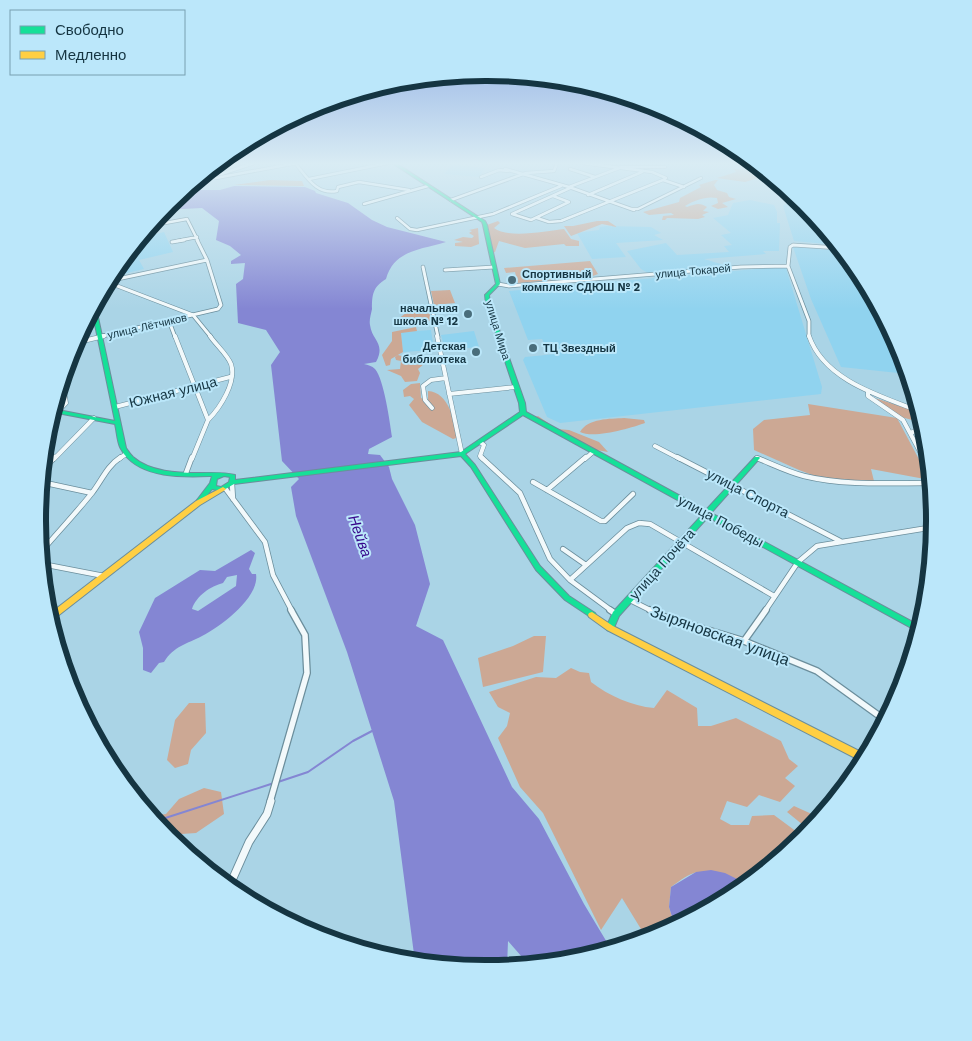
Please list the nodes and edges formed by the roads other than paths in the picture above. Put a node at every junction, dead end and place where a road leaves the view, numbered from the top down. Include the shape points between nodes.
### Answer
1 (468, 212) edge
2 (499, 212) edge
3 (518, 212) edge
4 (549, 212) edge
5 (583, 212) edge
6 (491, 215) junction
7 (475, 216) junction
8 (397, 218) dead end
9 (536, 218) junction
10 (483, 221) junction
11 (163, 223) edge
12 (197, 237) junction
13 (172, 242) dead end
14 (830, 247) edge
15 (207, 260) junction
16 (788, 266) junction
17 (423, 267) dead end
18 (494, 267) junction
19 (445, 270) dead end
20 (118, 280) edge
21 (498, 284) junction
22 (115, 285) edge
23 (431, 310) junction
24 (418, 311) dead end
25 (193, 315) junction
26 (96, 318) edge
27 (169, 321) junction
28 (100, 337) junction
29 (85, 341) edge
30 (230, 378) junction
31 (446, 378) junction
32 (194, 384) junction
33 (516, 387) junction
34 (868, 392) junction
35 (449, 394) junction
36 (65, 395) edge
37 (61, 407) edge
38 (115, 407) dead end
39 (432, 408) dead end
40 (911, 408) edge
41 (60, 412) edge
42 (523, 413) junction
43 (94, 418) junction
44 (208, 420) junction
45 (118, 423) junction
46 (916, 431) edge
47 (910, 433) junction
48 (480, 442) junction
49 (655, 446) dead end
50 (920, 450) edge
51 (592, 452) junction
52 (126, 454) junction
53 (462, 454) junction
54 (757, 458) joint
55 (50, 464) edge
56 (186, 473) junction
57 (228, 474) junction
58 (201, 475) junction
59 (260, 478) junction
60 (533, 482) dead end
61 (48, 483) edge
62 (233, 483) junction
63 (924, 483) edge
64 (212, 484) junction
65 (733, 485) junction
66 (224, 488) junction
67 (547, 490) junction
68 (92, 493) junction
69 (633, 494) dead end
70 (234, 500) junction
71 (198, 503) junction
72 (708, 514) junction
73 (926, 528) edge
74 (840, 540) junction
75 (683, 542) junction
76 (47, 545) edge
77 (563, 549) dead end
78 (798, 562) junction
79 (49, 565) edge
80 (586, 565) junction
81 (105, 576) junction
82 (570, 580) junction
83 (774, 596) junction
84 (630, 600) junction
85 (57, 614) edge
86 (616, 614) junction
87 (913, 625) edge
88 (610, 628) junction
89 (744, 641) junction
90 (879, 716) edge
91 (858, 755) edge
92 (232, 879) edge

1 - 7 main road
2 - 6 street
3 - 9 street via 512,214 531,220
4 - 9 street
5 - 9 street via 561,221
6 - 7 street
6 - 10 street
7 - 8 street via 416,230
7 - 10 main road
10 - 18 main road, улица Мира
11 - 12 street via 187,219
12 - 13 street
12 - 15 street
14 - 16 street via 793,245
15 - 20 street
15 - 25 street, улица Лётчиков via 221,305
16 - 21 street, улица Токарей via 508,286
16 - 34 street via 809,321 809,338 828,366
17 - 23 street
18 - 19 street
18 - 21 main road, улица Мира
21 - 33 main road, улица Мира via 487,296 488,304
22 - 25 street
23 - 24 street
23 - 31 street
25 - 27 street, улица Лётчиков
25 - 30 street via 231,364
26 - 28 main road
27 - 28 street, улица Лётчиков
27 - 32 street
28 - 29 street, улица Лётчиков
28 - 45 main road
30 - 32 street, Южная улица
30 - 44 street via 218,410
31 - 35 street
31 - 39 street via 424,384 425,400
32 - 38 street, Южная улица
32 - 44 street
33 - 35 street
33 - 42 main road, улица Мира
34 - 40 street
34 - 47 street via 868,396 903,420
35 - 53 street
36 - 37 street via 66,403
41 - 43 main road
42 - 48 main road
42 - 51 main road, улица Победы
43 - 45 main road
43 - 55 street
44 - 56 street
45 - 52 main road
46 - 47 street
47 - 50 street
48 - 53 main road
48 - 82 street via 484,446 480,456 515,486 532,514 550,559
49 - 65 street, улица Спорта
51 - 67 street
51 - 72 main road, улица Победы
52 - 56 main road via 131,460 149,468
52 - 68 street via 110,464
53 - 59 main road
53 - 88 main road via 538,568 567,598
54 - 63 street via 802,476 825,480
54 - 65 main road, улица Почёта
56 - 58 main road
57 - 58 main road
57 - 59 main road
57 - 62 main road via 234,478
57 - 64 main road via 217,477
58 - 64 main road
59 - 62 main road
60 - 67 street
61 - 68 street
62 - 66 main road
62 - 70 street
64 - 66 main road via 215,488
64 - 71 main road
65 - 72 main road, улица Почёта
65 - 74 street, улица Спорта
66 - 70 street
66 - 71 main road
67 - 69 street via 600,521 605,521
68 - 76 street
70 - 92 street via 264,542 273,574 305,636 307,673 267,814 249,842
71 - 81 main road
72 - 75 main road, улица Почёта
72 - 78 main road, улица Победы
73 - 74 street
74 - 78 street via 817,546
75 - 80 street via 650,524 639,523 627,528
75 - 83 street
75 - 84 main road, улица Почёта
77 - 80 street
78 - 83 street
78 - 87 main road, улица Победы
79 - 81 street
80 - 82 street
81 - 85 main road
82 - 86 street
83 - 89 street
84 - 86 main road, улица Почёта
84 - 89 street, Зыряновская улица via 665,617
86 - 88 main road, улица Почёта
88 - 91 main road
89 - 90 street, Зыряновская улица via 817,672

